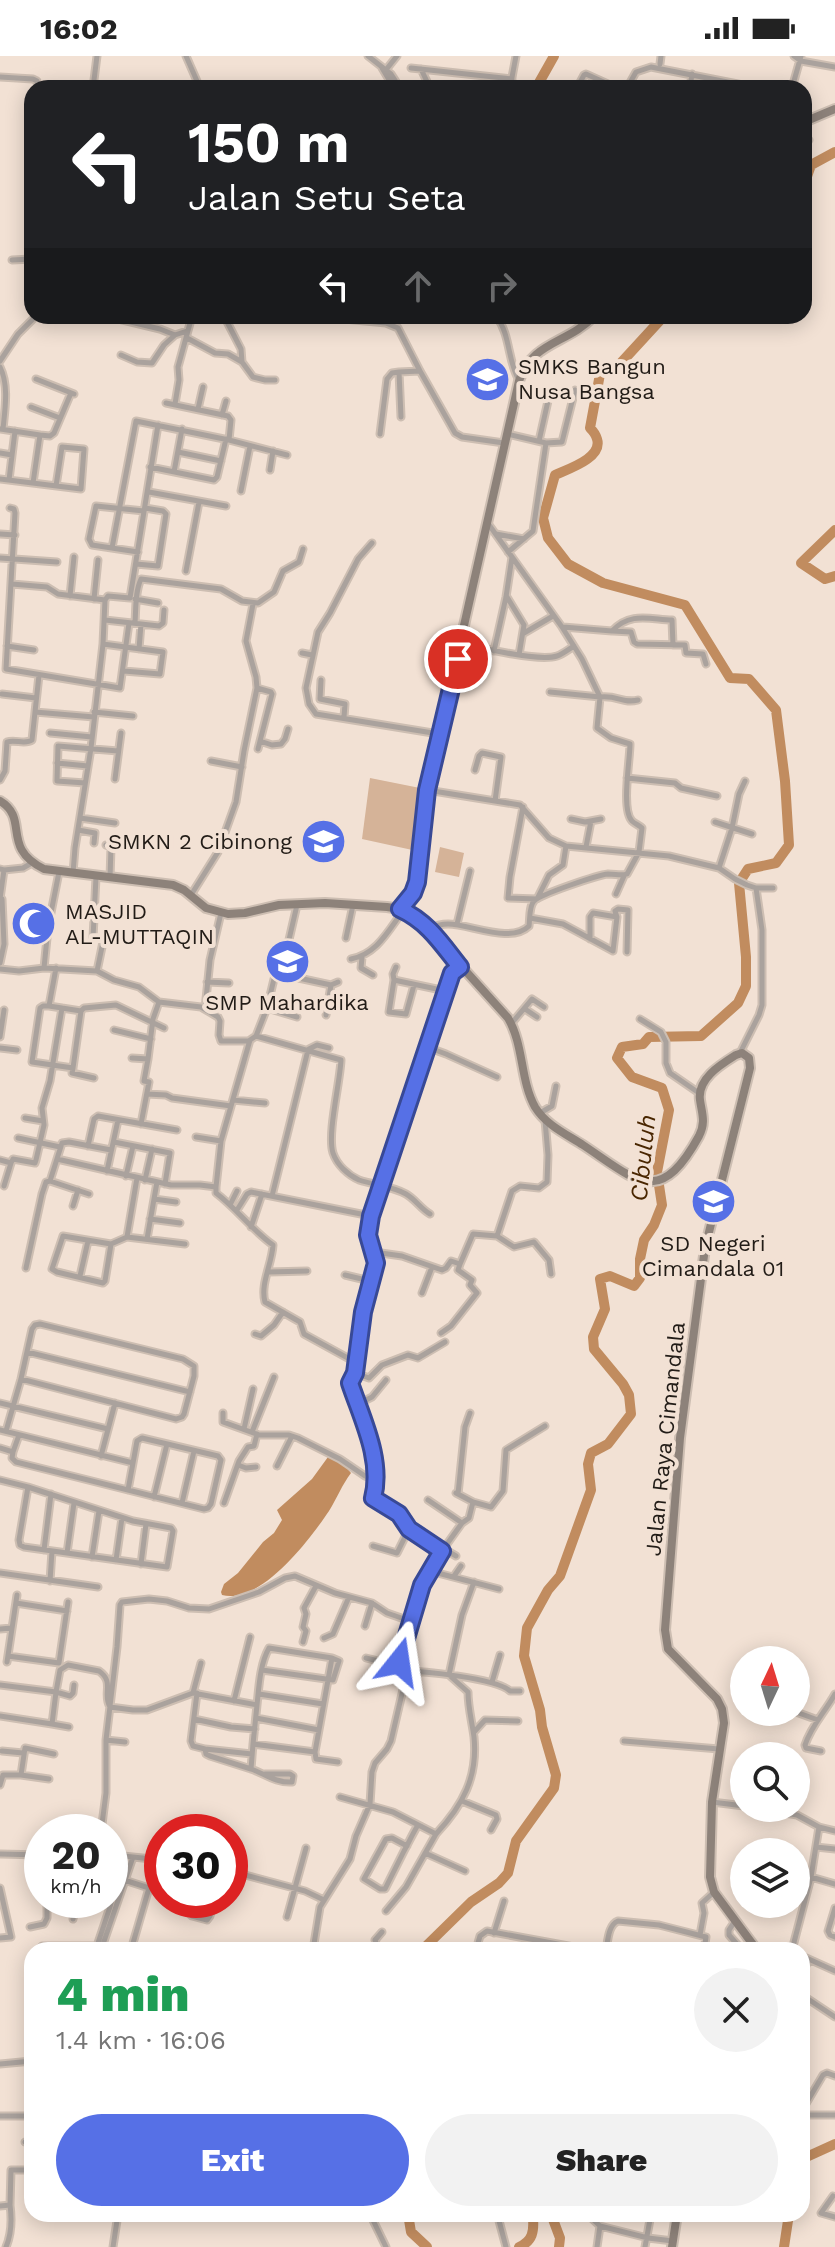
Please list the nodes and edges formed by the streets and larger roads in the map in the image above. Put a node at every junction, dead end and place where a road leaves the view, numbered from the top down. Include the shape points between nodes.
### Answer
1 (97, 56) edge
2 (186, 56) edge
3 (368, 56) edge
4 (397, 56) edge
5 (516, 56) edge
6 (661, 56) edge
7 (794, 56) edge
8 (801, 58) edge
9 (660, 64) dead end
10 (835, 67) edge
11 (411, 68) dead end
12 (384, 69) junction
13 (421, 69) junction
14 (692, 74) junction
15 (0, 77) edge
16 (512, 79) joint
17 (35, 80) edge
18 (94, 80) edge
19 (196, 80) edge
20 (392, 80) edge
21 (426, 80) edge
22 (582, 80) edge
23 (599, 80) edge
24 (632, 80) edge
25 (691, 80) edge
26 (720, 80) edge
27 (794, 80) edge
28 (835, 109) edge
29 (812, 117) edge
30 (24, 259) edge
31 (12, 260) dead end
32 (28, 324) edge
33 (140, 324) edge
34 (191, 324) edge
35 (228, 324) edge
36 (389, 324) edge
37 (501, 324) edge
38 (584, 324) edge
39 (175, 335) junction
40 (187, 335) junction
41 (121, 355) dead end
42 (0, 361) edge
43 (242, 362) junction
44 (0, 367) edge
45 (420, 371) junction
46 (399, 372) junction
47 (36, 379) dead end
48 (275, 380) dead end
49 (519, 381) junction
50 (203, 387) dead end
51 (575, 390) dead end
52 (550, 392) dead end
53 (226, 401) dead end
54 (166, 403) dead end
55 (175, 404) junction
56 (31, 407) dead end
57 (198, 409) junction
58 (222, 415) junction
59 (401, 417) dead end
60 (60, 418) junction
61 (158, 425) junction
62 (2, 429) edge
63 (182, 429) junction
64 (15, 431) junction
65 (380, 434) dead end
66 (40, 435) junction
67 (505, 439) junction
68 (228, 440) junction
69 (539, 441) junction
70 (546, 443) junction
71 (250, 446) junction
72 (273, 451) junction
73 (178, 452) junction
74 (0, 453) edge
75 (12, 455) junction
76 (287, 455) dead end
77 (221, 461) junction
78 (150, 467) junction
79 (270, 470) dead end
80 (174, 472) junction
81 (0, 479) edge
82 (9, 480) junction
83 (33, 483) junction
84 (56, 486) junction
85 (241, 491) dead end
86 (149, 492) junction
87 (199, 502) junction
88 (226, 506) dead end
89 (10, 508) dead end
90 (121, 508) junction
91 (144, 510) junction
92 (486, 521) junction
93 (495, 533) junction
94 (0, 534) edge
95 (15, 535) junction
96 (524, 539) junction
97 (372, 543) dead end
98 (112, 548) junction
99 (303, 549) dead end
100 (138, 552) junction
101 (510, 554) junction
102 (74, 557) dead end
103 (0, 558) edge
104 (12, 559) junction
105 (98, 560) dead end
106 (57, 562) dead end
107 (136, 564) junction
108 (186, 571) dead end
109 (12, 584) junction
110 (70, 596) junction
111 (506, 597) junction
112 (94, 599) junction
113 (133, 599) junction
114 (105, 600) junction
115 (158, 603) dead end
116 (253, 604) junction
117 (164, 610) dead end
118 (553, 616) junction
119 (105, 620) junction
120 (135, 623) junction
121 (562, 627) junction
122 (612, 631) junction
123 (523, 634) junction
124 (461, 643) junction
125 (103, 644) junction
126 (673, 645) junction
127 (7, 646) junction
128 (574, 646) junction
129 (126, 648) junction
130 (139, 649) junction
131 (34, 650) dead end
132 (494, 651) junction
133 (302, 653) dead end
134 (312, 655) junction
135 (519, 655) junction
136 (706, 664) dead end
137 (124, 671) junction
138 (39, 675) junction
139 (321, 680) dead end
140 (98, 685) junction
141 (257, 688) junction
142 (550, 692) dead end
143 (2, 694) dead end
144 (600, 697) junction
145 (36, 698) junction
146 (638, 700) dead end
147 (35, 712) junction
148 (94, 715) junction
149 (133, 716) dead end
150 (344, 717) junction
151 (288, 729) dead end
152 (50, 733) dead end
153 (121, 733) dead end
154 (439, 734) junction
155 (92, 737) junction
156 (260, 741) junction
157 (91, 748) junction
158 (258, 749) dead end
159 (118, 751) junction
160 (211, 761) dead end
161 (57, 763) junction
162 (88, 766) junction
163 (242, 767) junction
164 (475, 770) dead end
165 (627, 778) junction
166 (115, 779) dead end
167 (0, 780) edge
168 (745, 781) dead end
169 (85, 783) junction
170 (427, 790) junction
171 (717, 796) dead end
172 (0, 801) edge
173 (495, 801) junction
174 (523, 806) junction
175 (80, 818) junction
176 (571, 819) dead end
177 (601, 819) dead end
178 (591, 821) junction
179 (715, 822) dead end
180 (115, 823) dead end
181 (732, 828) junction
182 (78, 830) junction
183 (752, 834) dead end
184 (94, 843) dead end
185 (106, 845) dead end
186 (566, 846) junction
187 (586, 847) junction
188 (639, 852) junction
189 (30, 864) junction
190 (719, 868) junction
191 (2, 870) edge
192 (470, 871) dead end
193 (59, 872) junction
194 (73, 874) junction
195 (624, 876) junction
196 (96, 877) junction
197 (110, 878) junction
198 (756, 888) junction
199 (773, 888) dead end
200 (616, 894) dead end
201 (190, 896) junction
202 (1, 899) edge
203 (537, 899) junction
204 (297, 904) junction
205 (353, 905) junction
206 (401, 910) junction
207 (221, 913) junction
208 (617, 917) junction
209 (530, 918) junction
210 (2, 924) edge
211 (457, 924) junction
212 (429, 929) junction
213 (346, 938) dead end
214 (590, 940) junction
215 (627, 952) dead end
216 (362, 957) junction
217 (351, 959) dead end
218 (0, 966) edge
219 (396, 967) dead end
220 (460, 967) junction
221 (44, 968) junction
222 (56, 968) junction
223 (97, 971) junction
224 (280, 974) junction
225 (373, 975) dead end
226 (394, 980) junction
227 (207, 982) junction
228 (229, 983) dead end
229 (414, 985) junction
230 (446, 991) junction
231 (159, 1002) junction
232 (49, 1006) junction
233 (544, 1007) dead end
234 (62, 1008) junction
235 (267, 1008) junction
236 (525, 1009) junction
237 (4, 1010) dead end
238 (205, 1010) junction
239 (81, 1011) junction
240 (326, 1015) dead end
241 (297, 1017) dead end
242 (537, 1017) dead end
243 (640, 1019) dead end
244 (153, 1024) junction
245 (511, 1024) junction
246 (164, 1028) dead end
247 (114, 1030) dead end
248 (0, 1037) edge
249 (253, 1038) junction
250 (151, 1039) junction
251 (427, 1047) junction
252 (0, 1048) edge
253 (329, 1048) dead end
254 (17, 1050) dead end
255 (308, 1050) junction
256 (740, 1053) junction
257 (132, 1058) dead end
258 (148, 1059) junction
259 (53, 1065) junction
260 (73, 1068) junction
261 (497, 1077) dead end
262 (94, 1078) dead end
263 (556, 1086) dead end
264 (699, 1093) junction
265 (147, 1094) junction
266 (232, 1103) junction
267 (265, 1103) dead end
268 (543, 1116) junction
269 (25, 1118) dead end
270 (118, 1120) junction
271 (43, 1121) junction
272 (141, 1124) junction
273 (177, 1130) dead end
274 (196, 1137) dead end
275 (18, 1138) dead end
276 (221, 1141) junction
277 (114, 1142) junction
278 (40, 1143) junction
279 (88, 1146) junction
280 (133, 1146) junction
281 (60, 1147) junction
282 (152, 1149) junction
283 (111, 1150) junction
284 (57, 1159) junction
285 (0, 1160) edge
286 (11, 1163) junction
287 (107, 1171) junction
288 (126, 1176) junction
289 (137, 1178) junction
290 (145, 1180) junction
291 (50, 1181) junction
292 (157, 1182) junction
293 (165, 1184) junction
294 (380, 1184) junction
295 (4, 1186) dead end
296 (216, 1187) junction
297 (78, 1190) junction
298 (237, 1191) dead end
299 (89, 1194) dead end
300 (262, 1194) junction
301 (272, 1196) junction
302 (154, 1199) junction
303 (176, 1202) dead end
304 (231, 1203) junction
305 (256, 1203) dead end
306 (73, 1206) dead end
307 (237, 1210) junction
308 (430, 1214) dead end
309 (371, 1216) junction
310 (150, 1219) junction
311 (180, 1223) dead end
312 (250, 1226) junction
313 (497, 1236) junction
314 (127, 1237) junction
315 (147, 1239) junction
316 (88, 1241) junction
317 (111, 1244) junction
318 (185, 1244) dead end
319 (373, 1252) junction
320 (460, 1264) junction
321 (432, 1267) junction
322 (26, 1268) dead end
323 (307, 1271) dead end
324 (269, 1272) junction
325 (551, 1274) dead end
326 (345, 1275) dead end
327 (80, 1276) junction
328 (370, 1281) junction
329 (422, 1293) dead end
330 (283, 1312) junction
331 (441, 1333) dead end
332 (258, 1335) dead end
333 (445, 1342) dead end
334 (27, 1352) junction
335 (355, 1362) junction
336 (355, 1373) junction
337 (274, 1377) dead end
338 (21, 1379) junction
339 (386, 1380) dead end
340 (253, 1389) dead end
341 (190, 1392) junction
342 (0, 1403) edge
343 (115, 1403) junction
344 (358, 1404) junction
345 (14, 1405) junction
346 (223, 1413) dead end
347 (470, 1413) dead end
348 (545, 1426) dead end
349 (108, 1429) junction
350 (244, 1429) junction
351 (3, 1430) edge
352 (254, 1433) junction
353 (19, 1435) junction
354 (292, 1436) junction
355 (167, 1444) junction
356 (1, 1451) edge
357 (194, 1451) junction
358 (13, 1452) junction
359 (101, 1456) junction
360 (133, 1463) junction
361 (238, 1465) junction
362 (277, 1466) dead end
363 (256, 1467) dead end
364 (0, 1480) edge
365 (376, 1480) junction
366 (28, 1487) junction
367 (128, 1490) junction
368 (51, 1494) junction
369 (154, 1497) junction
370 (428, 1500) dead end
371 (74, 1502) junction
372 (473, 1502) junction
373 (182, 1503) junction
374 (224, 1503) dead end
375 (99, 1511) junction
376 (122, 1518) junction
377 (462, 1523) junction
378 (146, 1524) junction
379 (409, 1529) junction
380 (373, 1546) dead end
381 (44, 1550) junction
382 (443, 1550) junction
383 (52, 1551) junction
384 (67, 1553) junction
385 (456, 1556) dead end
386 (92, 1557) junction
387 (116, 1560) junction
388 (141, 1564) junction
389 (461, 1566) dead end
390 (430, 1571) junction
391 (0, 1573) edge
392 (454, 1576) junction
393 (50, 1581) junction
394 (474, 1582) junction
395 (316, 1586) junction
396 (98, 1587) dead end
397 (499, 1589) dead end
398 (17, 1595) dead end
399 (349, 1597) junction
400 (68, 1602) dead end
401 (16, 1603) junction
402 (372, 1603) junction
403 (67, 1611) junction
404 (410, 1621) junction
405 (0, 1626) edge
406 (365, 1626) dead end
407 (10, 1628) junction
408 (250, 1637) dead end
409 (324, 1638) dead end
410 (303, 1642) dead end
411 (500, 1655) dead end
412 (366, 1658) dead end
413 (201, 1663) dead end
414 (400, 1669) junction
415 (262, 1670) junction
416 (449, 1675) junction
417 (328, 1680) junction
418 (492, 1682) junction
419 (0, 1685) edge
420 (74, 1685) dead end
421 (520, 1691) dead end
422 (56, 1692) junction
423 (195, 1693) junction
424 (259, 1694) junction
425 (835, 1694) edge
426 (234, 1701) junction
427 (323, 1704) junction
428 (257, 1705) junction
429 (110, 1707) junction
430 (0, 1716) edge
431 (810, 1717) edge
432 (256, 1718) junction
433 (194, 1719) junction
434 (818, 1720) junction
435 (518, 1721) dead end
436 (52, 1724) junction
437 (69, 1727) dead end
438 (255, 1729) junction
439 (319, 1730) junction
440 (473, 1733) junction
441 (106, 1740) junction
442 (624, 1741) dead end
443 (125, 1742) dead end
444 (253, 1744) junction
445 (205, 1749) junction
446 (720, 1749) junction
447 (2, 1751) dead end
448 (821, 1751) dead end
449 (315, 1752) junction
450 (23, 1753) junction
451 (54, 1754) dead end
452 (252, 1754) junction
453 (338, 1762) dead end
454 (251, 1769) junction
455 (265, 1774) junction
456 (21, 1775) junction
457 (49, 1779) dead end
458 (0, 1785) edge
459 (340, 1797) dead end
460 (462, 1801) junction
461 (712, 1802) junction
462 (370, 1804) junction
463 (730, 1804) edge
464 (103, 1814) edge
465 (810, 1822) edge
466 (418, 1825) junction
467 (819, 1827) junction
468 (491, 1830) dead end
469 (835, 1831) edge
470 (436, 1834) junction
471 (407, 1846) junction
472 (816, 1847) junction
473 (306, 1848) dead end
474 (835, 1849) edge
475 (425, 1853) junction
476 (0, 1854) edge
477 (24, 1855) edge
478 (128, 1856) edge
479 (133, 1857) junction
480 (144, 1858) edge
481 (128, 1867) edge
482 (465, 1871) dead end
483 (248, 1876) edge
484 (811, 1877) junction
485 (128, 1881) edge
486 (835, 1884) edge
487 (0, 1888) edge
488 (295, 1890) junction
489 (714, 1892) junction
490 (324, 1900) junction
491 (504, 1901) dead end
492 (835, 1908) edge
493 (386, 1911) dead end
494 (287, 1917) dead end
495 (47, 1918) edge
496 (109, 1918) edge
497 (735, 1920) junction
498 (30, 1927) dead end
499 (382, 1932) dead end
500 (494, 1933) junction
501 (700, 1935) junction
502 (835, 1937) edge
503 (0, 1938) edge
504 (102, 1942) edge
505 (134, 1942) edge
506 (314, 1942) edge
507 (376, 1942) edge
508 (478, 1942) edge
509 (545, 1942) edge
510 (608, 1942) edge
511 (705, 1942) edge
512 (735, 1942) edge
513 (751, 1942) edge
514 (795, 1942) edge
515 (810, 1962) edge
516 (835, 1971) edge
517 (810, 2000) edge
518 (835, 2017) edge
519 (24, 2062) edge
520 (0, 2064) edge
521 (835, 2076) edge
522 (810, 2097) edge
523 (835, 2115) edge
524 (0, 2116) edge
525 (24, 2116) edge
526 (810, 2116) edge
527 (24, 2170) edge
528 (833, 2196) dead end
529 (10, 2205) junction
530 (0, 2206) edge
531 (835, 2217) edge
532 (117, 2222) edge
533 (374, 2222) edge
534 (499, 2222) edge
535 (596, 2222) edge
536 (650, 2222) edge
537 (676, 2222) edge
538 (600, 2226) junction
539 (648, 2238) junction
540 (673, 2244) edge
541 (6, 2247) edge
542 (113, 2247) edge
543 (386, 2247) edge
544 (506, 2247) edge
545 (597, 2247) edge
546 (645, 2247) edge

1 - 18 street
2 - 19 street
3 - 12 street
4 - 12 street
5 - 16 street
6 - 9 street
7 - 8 street
8 - 10 street
8 - 27 street
11 - 13 street
12 - 20 street
13 - 16 street
13 - 21 street
14 - 24 street via 646,67
14 - 25 street
14 - 26 street
15 - 17 street
22 - 23 street via 586,74
28 - 29 street
30 - 31 street
32 - 42 street
33 - 39 street
34 - 40 street
35 - 43 street
36 - 45 street via 398,328
37 - 49 street
38 - 49 street via 535,354
39 - 40 street
39 - 41 street via 152,363
40 - 43 street
40 - 55 street
43 - 48 street via 253,377
44 - 62 street via 5,396
45 - 46 street
45 - 67 street via 455,433
46 - 59 street
46 - 65 street via 387,379
47 - 60 street via 72,393
49 - 67 street
50 - 57 street
51 - 70 street via 563,442
52 - 69 street
53 - 58 street
54 - 55 street
55 - 57 street
56 - 60 street
57 - 58 street
58 - 68 street via 231,419
60 - 66 street via 52,435
61 - 63 street
61 - 78 street
61 - 90 street via 135,421
62 - 64 street
63 - 68 street
63 - 73 street
64 - 66 street
64 - 75 street
66 - 83 street
67 - 69 street
67 - 92 street
68 - 71 street
68 - 77 street
69 - 70 street
70 - 96 street via 534,527
71 - 72 street
71 - 85 street
72 - 76 street
72 - 79 street
73 - 77 street
73 - 80 street
74 - 75 street
75 - 82 street
77 - 80 street via 214,480
78 - 80 street
78 - 86 street
81 - 82 street
82 - 83 street
83 - 84 street
84 - 84 street via 62,447 84,449 82,488
86 - 87 street
86 - 91 street
87 - 88 street
87 - 108 street
89 - 95 street via 15,510
90 - 91 street
90 - 98 street
90 - 98 street via 94,508 90,543
91 - 100 street
91 - 107 street via 166,514 163,542 158,566
92 - 93 street
92 - 124 street
93 - 96 street
93 - 101 street
94 - 95 street
95 - 104 street
96 - 101 street
97 - 134 street via 320,626
98 - 100 street
99 - 116 street via 299,562 283,571 272,595
100 - 107 street
101 - 111 street
101 - 118 street
102 - 110 street
103 - 104 street
104 - 106 street
104 - 109 street
105 - 112 street
107 - 113 street
109 - 110 street via 51,587
109 - 127 street
110 - 112 street
111 - 123 street via 523,622
111 - 132 street
112 - 114 street
113 - 114 street via 112,595
113 - 115 street
113 - 116 street via 143,578 221,589
113 - 120 street
114 - 119 street
116 - 141 street via 246,641
117 - 120 street via 162,625
118 - 121 street
118 - 123 street
119 - 120 street
119 - 125 street
120 - 129 street
120 - 130 street
121 - 122 street
121 - 128 street
122 - 126 street via 631,632 637,644
122 - 126 street via 629,618 672,620
123 - 135 street
124 - 132 street
124 - 154 street
125 - 129 street
125 - 140 street
126 - 136 street via 703,654
127 - 131 street
127 - 138 street via 6,669
128 - 135 street via 557,656
128 - 144 street
129 - 130 street
129 - 137 street
130 - 137 street via 162,651 160,674
132 - 135 street
133 - 134 street
134 - 150 street via 306,688 314,712
137 - 140 street via 121,687
138 - 140 street
138 - 145 street
139 - 150 street via 320,699 345,704
140 - 148 street
141 - 156 street via 272,694
141 - 163 street
142 - 144 street
143 - 145 street
144 - 146 street
144 - 165 street via 598,730 630,744
145 - 147 street
147 - 148 street
147 - 167 street via 32,740 7,742
148 - 149 street
148 - 155 street
150 - 154 street
151 - 156 street via 281,744
152 - 155 street
153 - 159 street
154 - 170 street
155 - 157 street
156 - 158 street
157 - 159 street
157 - 161 street via 59,745
157 - 162 street
159 - 166 street
160 - 163 street
161 - 162 street
161 - 169 street via 57,781
162 - 169 street
163 - 201 street via 218,852
164 - 173 street via 482,753 501,757
165 - 171 street via 675,783
165 - 188 street via 629,816 642,828
168 - 181 street
169 - 175 street
170 - 173 street
170 - 206 street via 417,882
172 - 189 street via 11,815 10,844
173 - 174 street
174 - 186 street via 549,838
174 - 203 street via 507,897
175 - 180 street
175 - 182 street
176 - 178 street
177 - 178 street
178 - 187 street
179 - 181 street
181 - 183 street
181 - 190 street
182 - 184 street via 95,833
182 - 194 street
185 - 197 street via 111,847
186 - 187 street
186 - 203 street via 564,864 549,875
187 - 188 street
188 - 190 street
188 - 195 street
189 - 191 street
189 - 193 street
190 - 198 street
191 - 202 street
192 - 211 street
193 - 194 street
193 - 221 street
194 - 196 street
195 - 200 street
195 - 203 street via 605,875
196 - 197 street
196 - 223 street via 94,938 103,942
197 - 201 street via 173,885
198 - 199 street
198 - 256 street via 762,1005
201 - 207 street
202 - 210 street
203 - 209 street
204 - 205 street
204 - 207 street
204 - 224 street
205 - 206 street
205 - 213 street
206 - 212 street
206 - 216 street
207 - 227 street
208 - 214 street via 593,913
208 - 214 street via 613,951
208 - 215 street via 616,909 628,910
209 - 211 street via 522,931 497,933
209 - 214 street via 563,924
210 - 218 street
211 - 212 street
212 - 220 street
216 - 217 street
216 - 225 street via 361,968
218 - 221 street via 19,971
219 - 226 street
220 - 230 street
220 - 245 street
221 - 222 street
222 - 223 street
222 - 232 street
223 - 231 street via 139,987
224 - 235 street
224 - 240 street via 334,984
226 - 229 street
226 - 229 street via 389,1012 406,1014
227 - 228 street
227 - 238 street
229 - 230 street
230 - 251 street
231 - 238 street
231 - 244 street
232 - 234 street
232 - 259 street via 40,1008 32,1062
233 - 236 street via 534,999
234 - 239 street
234 - 259 street
235 - 241 street
235 - 249 street
236 - 242 street
236 - 245 street
237 - 248 street
238 - 249 street via 218,1017 221,1041
239 - 244 street via 116,1005
239 - 260 street
243 - 264 street via 661,1032 668,1070
244 - 246 street
244 - 250 street
245 - 268 street via 531,1097
247 - 250 street
249 - 255 street
249 - 266 street
250 - 258 street
251 - 261 street
251 - 294 street
252 - 254 street
253 - 255 street via 317,1045
255 - 294 street via 341,1060 333,1153 346,1173
255 - 301 street
256 - 264 street via 707,1077
256 - 446 street, Jalan Raya Cimandala via 751,1063 705,1248 680,1438 665,1630 668,1649 720,1703
257 - 258 street
258 - 265 street
259 - 260 street
259 - 271 street
260 - 262 street via 72,1073
263 - 268 street via 552,1106
264 - 268 street via 703,1128 677,1167 658,1180 637,1181
265 - 266 street
265 - 272 street
266 - 267 street
266 - 276 street
268 - 313 street via 547,1182 512,1191
269 - 271 street
270 - 272 street
270 - 277 street
270 - 279 street via 95,1117
271 - 278 street
272 - 273 street
274 - 276 street
275 - 278 street
276 - 296 street
277 - 280 street
277 - 283 street
278 - 281 street
278 - 286 street via 35,1163
279 - 281 street via 64,1141
279 - 283 street
280 - 282 street
280 - 288 street
281 - 284 street
282 - 290 street
282 - 293 street via 170,1153
283 - 287 street
284 - 287 street
284 - 291 street
285 - 286 street
286 - 295 street
287 - 288 street
288 - 289 street
289 - 290 street
289 - 314 street
290 - 292 street
291 - 297 street
291 - 322 street via 42,1194
292 - 293 street
292 - 302 street
293 - 296 street
294 - 308 street via 408,1195
294 - 309 street
296 - 304 street via 216,1193
297 - 299 street
297 - 306 street
298 - 304 street
300 - 301 street
300 - 307 street via 248,1193
300 - 312 street
301 - 309 street
302 - 303 street
302 - 310 street
304 - 307 street
305 - 312 street
307 - 312 street
309 - 319 street via 368,1235
310 - 311 street
310 - 315 street
312 - 324 street via 273,1245
313 - 320 street via 473,1234
313 - 325 street via 516,1247 534,1242 549,1260
314 - 315 street
314 - 317 street
315 - 318 street
316 - 317 street
316 - 327 street
316 - 327 street via 61,1237 52,1269
317 - 327 street via 105,1282
319 - 321 street
319 - 328 street via 376,1263
320 - 321 street via 451,1261 442,1270
320 - 331 street via 458,1270 472,1280 477,1293
321 - 329 street
323 - 324 street
324 - 330 street via 263,1299
326 - 328 street
328 - 335 street
330 - 332 street
330 - 335 street via 300,1322 304,1334
333 - 336 street via 418,1358 408,1355 382,1365 369,1378
334 - 338 street
334 - 341 street
334 - 341 street via 35,1325 48,1326 191,1363
335 - 336 street
336 - 344 street via 350,1383
337 - 352 street
338 - 343 street
338 - 345 street
339 - 344 street
340 - 350 street
341 - 343 street via 180,1418
342 - 345 street
343 - 349 street
344 - 365 street
345 - 349 street
345 - 351 street
346 - 350 street via 223,1422
347 - 372 street via 457,1494
348 - 372 street via 506,1450 504,1487 492,1506
349 - 359 street
350 - 352 street
351 - 353 street
352 - 354 street
352 - 361 street via 254,1446
353 - 358 street
353 - 359 street
354 - 362 street
354 - 365 street
355 - 357 street
355 - 360 street via 139,1439
355 - 369 street
356 - 358 street
357 - 373 street
357 - 373 street via 218,1456 221,1463 208,1508
358 - 367 street via 16,1462
359 - 360 street
360 - 367 street
361 - 363 street
361 - 374 street
364 - 366 street
365 - 379 street via 373,1498 399,1514
366 - 368 street
366 - 381 street via 20,1543
367 - 369 street
368 - 371 street
368 - 381 street
369 - 373 street
370 - 377 street
371 - 375 street
371 - 384 street
372 - 377 street
375 - 376 street
375 - 386 street
376 - 378 street
376 - 387 street
377 - 382 street
378 - 388 street
378 - 388 street via 173,1531 167,1568
379 - 380 street via 397,1553
379 - 382 street
381 - 383 street
382 - 385 street
382 - 390 street
383 - 384 street
383 - 393 street
384 - 386 street
386 - 387 street
387 - 388 street
389 - 392 street
390 - 392 street
390 - 404 street
391 - 393 street
392 - 394 street
393 - 396 street
394 - 397 street
394 - 416 street
395 - 399 street
395 - 410 street via 304,1608
395 - 429 street via 289,1577 209,1609 149,1599 125,1601 120,1605
398 - 401 street
399 - 402 street
399 - 409 street via 333,1634
400 - 403 street
401 - 403 street
401 - 407 street
402 - 404 street
402 - 406 street
403 - 407 street via 59,1663 7,1659
404 - 414 street
405 - 407 street
408 - 426 street
411 - 418 street
412 - 414 street
413 - 423 street
414 - 416 street
414 - 462 street via 405,1682 398,1714 391,1741 372,1772
415 - 417 street
415 - 417 street via 269,1648 332,1658
415 - 424 street
416 - 418 street
416 - 440 street via 467,1689
417 - 427 street
418 - 421 street
419 - 422 street
420 - 422 street via 70,1696
422 - 429 street via 66,1665 99,1671 107,1677
422 - 436 street
423 - 426 street
423 - 429 street via 147,1710
423 - 433 street
424 - 427 street
424 - 428 street
425 - 434 street
426 - 428 street
427 - 439 street
428 - 432 street
429 - 441 street
430 - 436 street
431 - 434 street
432 - 438 street
432 - 439 street
433 - 438 street
433 - 445 street via 193,1746
434 - 448 street via 805,1745
435 - 440 street via 485,1720
436 - 437 street
438 - 444 street
439 - 449 street
440 - 460 street via 473,1773
441 - 443 street
441 - 464 street
442 - 446 street
444 - 449 street
444 - 452 street
445 - 452 street
445 - 454 street via 210,1756
446 - 461 street, Jalan Raya Cimandala
447 - 450 street
449 - 453 street via 316,1759
450 - 451 street via 25,1748
450 - 456 street
452 - 454 street
454 - 455 street
455 - 455 street via 287,1783 292,1782 290,1774
456 - 457 street
456 - 458 street via 3,1775
459 - 462 street
460 - 468 street via 495,1813
460 - 470 street
461 - 463 street
461 - 489 street, Jalan Raya Cimandala
462 - 466 street
462 - 490 street via 350,1859
465 - 467 street
466 - 470 street
466 - 471 street
467 - 469 street
467 - 472 street
470 - 475 street
471 - 471 street via 385,1889 364,1879 386,1839
472 - 474 street
472 - 484 street
473 - 488 street
475 - 482 street
475 - 493 street
476 - 477 street
478 - 479 street
479 - 480 street
479 - 481 street
483 - 488 street
484 - 486 street
484 - 514 street
485 - 505 street via 150,1890
487 - 503 street via 11,1937
488 - 490 street
488 - 494 street
489 - 497 street
489 - 501 street via 702,1903
490 - 506 street
491 - 500 street
492 - 502 street via 828,1931
495 - 498 street
496 - 504 street
497 - 512 street via 729,1935
497 - 513 street
499 - 507 street
500 - 508 street via 483,1932
500 - 509 street
501 - 510 street via 618,1921
501 - 511 street
515 - 516 street
517 - 518 street
519 - 520 street
521 - 522 street via 823,2075
523 - 526 street
524 - 525 street
527 - 529 street via 11,2170
528 - 531 street via 821,2213
529 - 530 street
529 - 541 street
532 - 542 street
533 - 543 street
534 - 544 street
535 - 538 street
536 - 539 street
537 - 540 street
538 - 539 street
538 - 545 street
539 - 540 street
539 - 546 street

